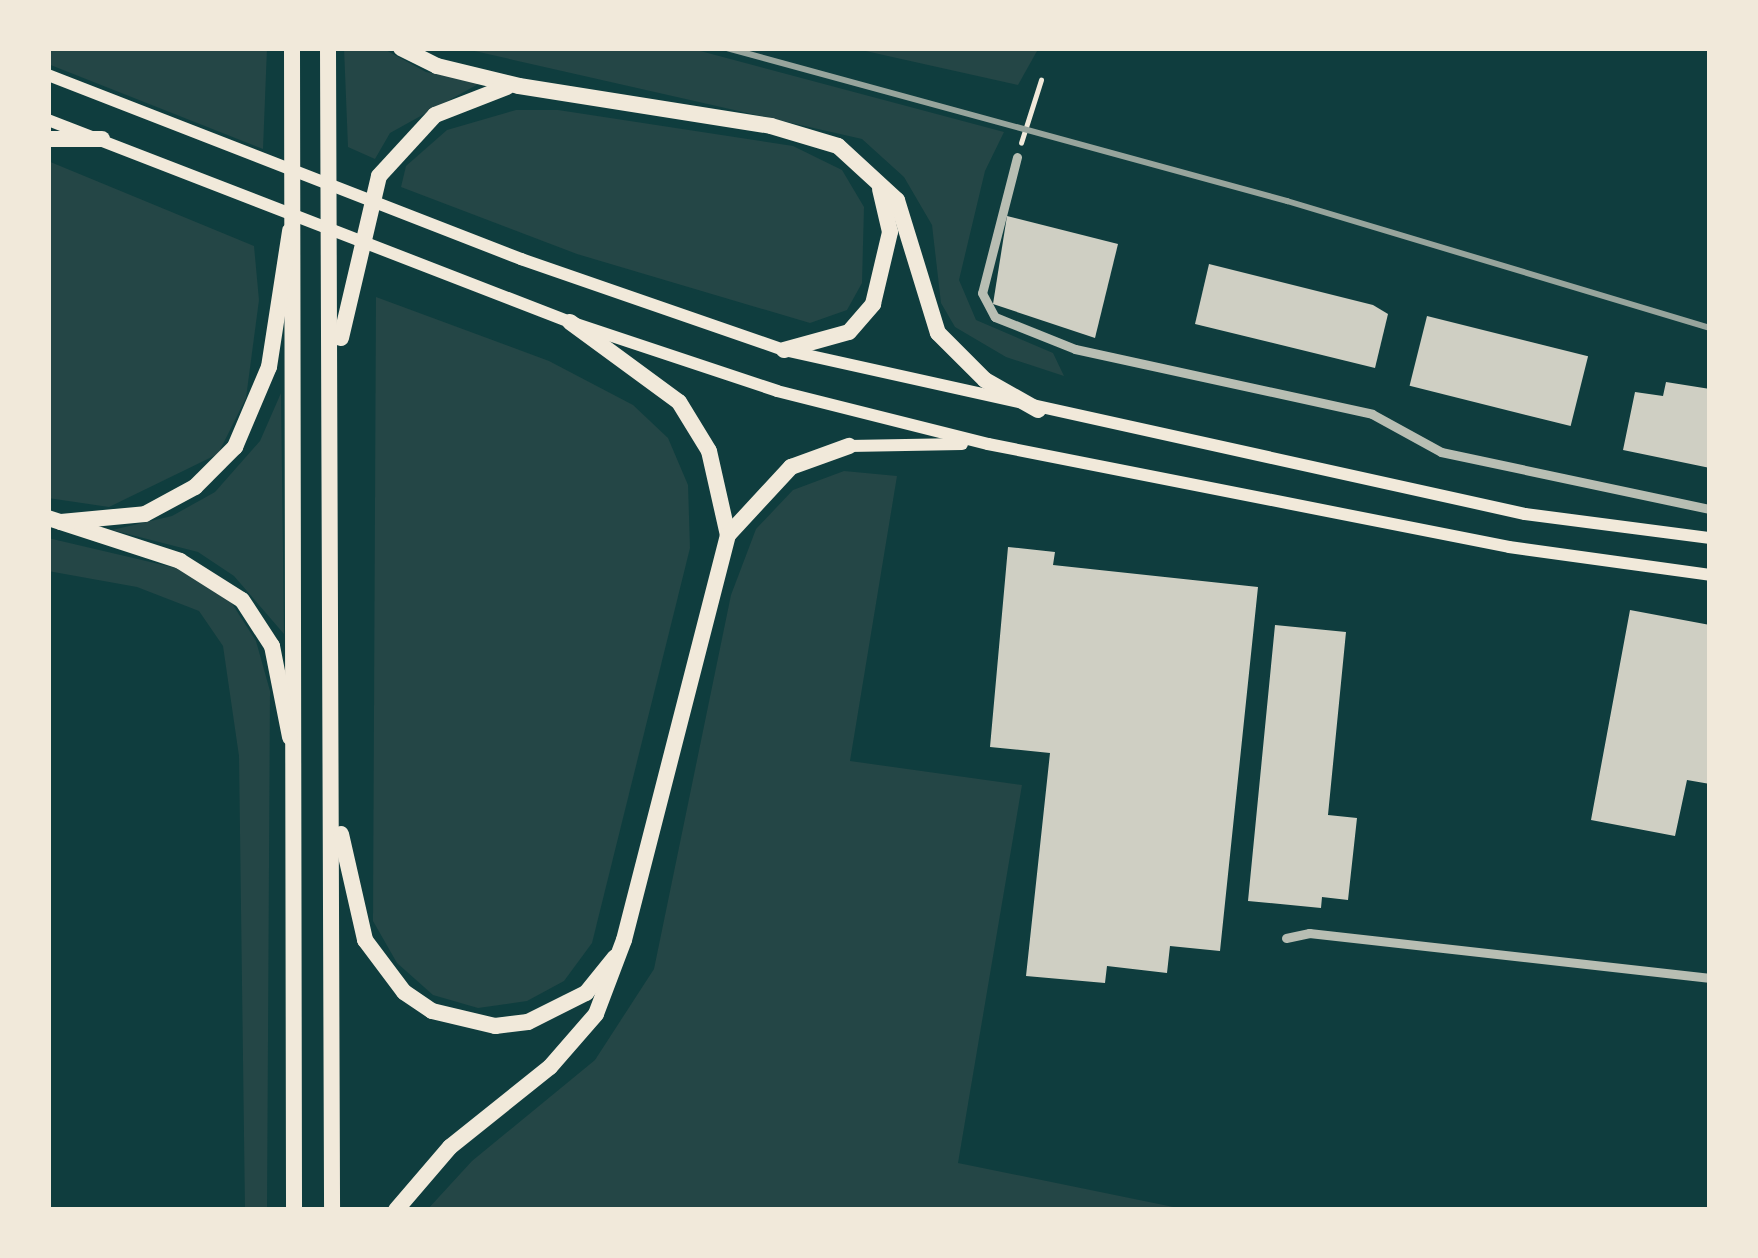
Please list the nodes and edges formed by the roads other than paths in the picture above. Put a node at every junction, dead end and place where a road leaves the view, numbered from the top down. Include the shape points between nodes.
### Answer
1 (292, 48) edge
2 (328, 48) edge
3 (401, 48) edge
4 (48, 75) edge
5 (519, 86) junction
6 (48, 120) edge
7 (48, 139) edge
8 (102, 139) junction
9 (1017, 157) road end
10 (875, 177) junction
11 (291, 266) junction
12 (341, 285) junction
13 (570, 322) junction
14 (784, 350) junction
15 (1038, 410) junction
16 (988, 444) junction
17 (849, 446) joint
18 (1710, 509) edge
19 (54, 520) edge
20 (728, 535) junction
21 (1710, 538) edge
22 (1710, 575) edge
23 (298, 773) junction
24 (334, 800) junction
25 (1286, 938) dead end
26 (624, 940) junction
27 (1710, 978) edge
28 (294, 1210) edge
29 (332, 1210) edge
30 (396, 1210) edge

1 - 11 highway
2 - 12 highway
3 - 5 highway via 437,66
4 - 14 main road via 520,259
5 - 10 highway via 806,134 838,146
5 - 12 highway via 435,115 387,164
6 - 8 main road
7 - 8 highway
8 - 13 main road
9 - 18 street via 982,293 995,317 1076,350 1372,414 1441,452
10 - 14 highway via 890,232 873,304 849,332
10 - 15 highway via 909,224 938,332 985,380
11 - 19 highway via 262,397 217,469 145,514
11 - 23 highway
12 - 24 highway
13 - 16 main road via 777,391
13 - 20 highway via 679,402 709,451
14 - 15 main road
15 - 21 main road via 1525,514
16 - 17 main road
16 - 22 main road via 1509,547
17 - 20 highway via 790,467
19 - 23 highway via 180,561 242,600 272,646
20 - 26 highway
23 - 28 highway
24 - 26 highway via 365,940 393,981 431,1011 495,1026 543,1016 586,993
24 - 29 highway
25 - 27 street via 1309,934
26 - 30 highway via 611,988 576,1042 450,1147

